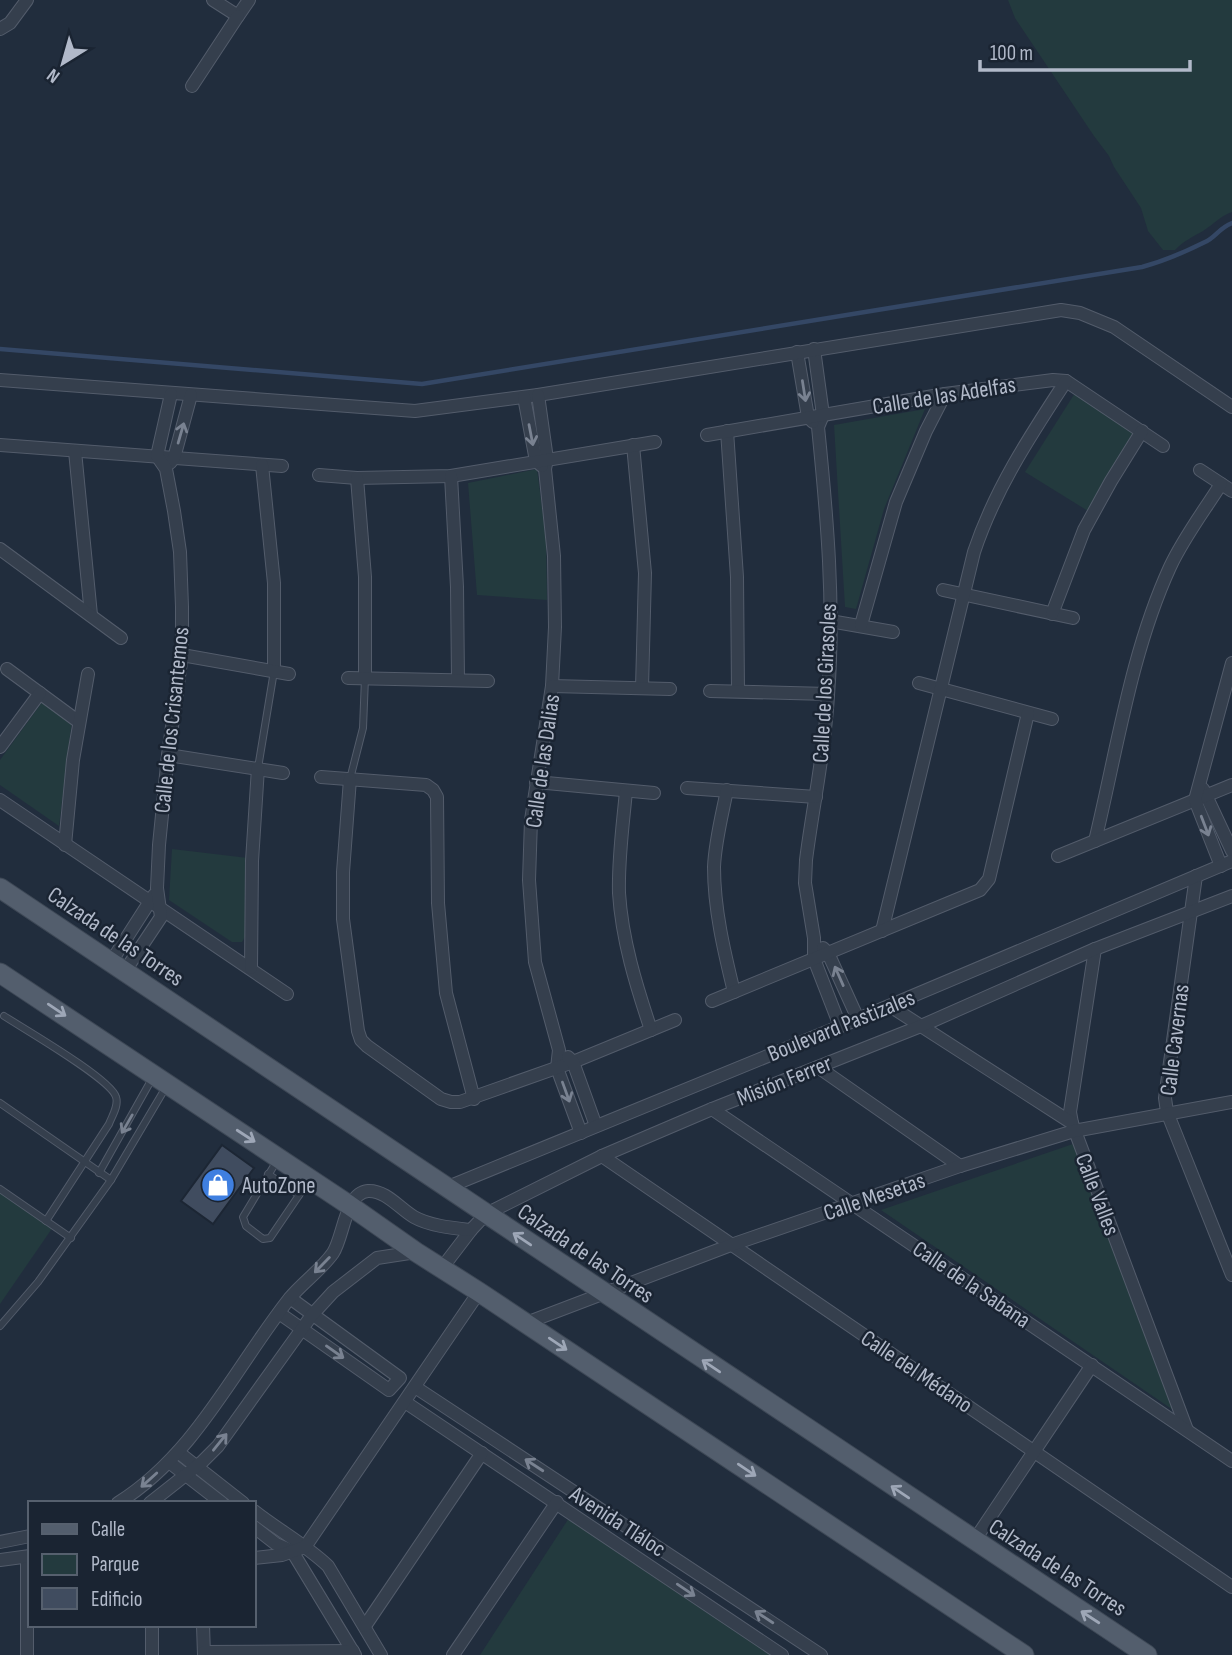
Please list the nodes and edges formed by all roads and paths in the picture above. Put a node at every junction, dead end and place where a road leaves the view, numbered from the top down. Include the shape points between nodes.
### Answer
1 (27, 0) edge
2 (213, 0) edge
3 (249, 0) edge
4 (238, 16) junction
5 (0, 29) edge
6 (192, 86) dead end
7 (814, 349) junction
8 (797, 352) junction
9 (0, 380) edge
10 (1066, 381) junction
11 (171, 394) junction
12 (945, 394) junction
13 (191, 395) junction
14 (538, 395) junction
15 (524, 397) junction
16 (1232, 407) edge
17 (808, 417) junction
18 (821, 421) junction
19 (727, 431) junction
20 (1142, 431) junction
21 (707, 435) dead end
22 (655, 442) dead end
23 (0, 445) edge
24 (633, 445) junction
25 (1163, 446) dead end
26 (75, 452) junction
27 (156, 456) junction
28 (174, 458) junction
29 (543, 463) junction
30 (262, 465) junction
31 (282, 466) dead end
32 (166, 469) junction
33 (1200, 470) dead end
34 (319, 475) dead end
35 (451, 476) junction
36 (357, 478) junction
37 (1227, 488) edge
38 (0, 549) edge
39 (943, 590) dead end
40 (963, 594) junction
41 (1052, 614) junction
42 (91, 615) junction
43 (1073, 618) dead end
44 (830, 621) junction
45 (862, 625) junction
46 (893, 632) dead end
47 (121, 638) dead end
48 (182, 655) junction
49 (1232, 663) edge
50 (7, 669) dead end
51 (275, 671) junction
52 (88, 674) dead end
53 (289, 674) dead end
54 (348, 678) dead end
55 (365, 678) junction
56 (458, 680) junction
57 (488, 681) dead end
58 (919, 684) dead end
59 (552, 686) junction
60 (642, 688) junction
61 (670, 689) dead end
62 (940, 689) junction
63 (710, 691) dead end
64 (738, 691) junction
65 (40, 693) junction
66 (828, 694) junction
67 (1028, 713) junction
68 (1052, 719) dead end
69 (79, 722) junction
70 (0, 747) edge
71 (168, 755) junction
72 (258, 768) junction
73 (283, 773) dead end
74 (321, 777) dead end
75 (350, 779) junction
76 (536, 782) junction
77 (1232, 785) edge
78 (687, 788) dead end
79 (626, 790) junction
80 (726, 790) junction
81 (654, 793) dead end
82 (1201, 794) junction
83 (816, 797) junction
84 (0, 800) edge
85 (1095, 841) junction
86 (65, 845) junction
87 (1232, 851) edge
88 (1059, 856) dead end
89 (1226, 863) edge
90 (1196, 876) junction
91 (0, 888) edge
92 (1232, 896) edge
93 (156, 904) junction
94 (1191, 913) junction
95 (882, 931) junction
96 (814, 937) junction
97 (1095, 949) junction
98 (828, 953) junction
99 (814, 959) junction
100 (118, 967) junction
101 (251, 968) junction
102 (0, 973) edge
103 (734, 992) junction
104 (288, 994) dead end
105 (712, 1001) dead end
106 (890, 1006) junction
107 (4, 1016) dead end
108 (858, 1019) junction
109 (675, 1020) dead end
110 (840, 1026) junction
111 (920, 1026) junction
112 (651, 1030) junction
113 (559, 1050) junction
114 (573, 1062) junction
115 (818, 1067) junction
116 (557, 1068) junction
117 (161, 1080) junction
118 (474, 1098) junction
119 (1232, 1102) edge
120 (0, 1103) edge
121 (712, 1110) junction
122 (1167, 1112) junction
123 (596, 1126) junction
124 (1073, 1127) junction
125 (582, 1133) junction
126 (602, 1156) junction
127 (85, 1163) junction
128 (274, 1166) junction
129 (960, 1166) junction
130 (99, 1173) junction
131 (311, 1178) junction
132 (111, 1180) junction
133 (448, 1187) junction
134 (0, 1189) edge
135 (299, 1195) junction
136 (851, 1203) junction
137 (349, 1205) junction
138 (486, 1214) junction
139 (46, 1221) junction
140 (471, 1230) junction
141 (71, 1238) junction
142 (731, 1245) junction
143 (416, 1252) junction
144 (442, 1268) junction
145 (1232, 1275) edge
146 (479, 1292) junction
147 (604, 1294) junction
148 (290, 1298) junction
149 (279, 1313) junction
150 (312, 1315) junction
151 (526, 1323) junction
152 (0, 1326) edge
153 (302, 1329) junction
154 (1092, 1365) junction
155 (415, 1387) junction
156 (405, 1402) junction
157 (1187, 1430) junction
158 (1034, 1451) junction
159 (178, 1452) junction
160 (482, 1453) junction
161 (1232, 1461) edge
162 (169, 1462) junction
163 (196, 1466) junction
164 (185, 1475) junction
165 (121, 1501) edge
166 (152, 1501) edge
167 (219, 1501) edge
168 (240, 1501) edge
169 (557, 1503) junction
170 (256, 1513) edge
171 (256, 1529) edge
172 (28, 1536) edge
173 (974, 1541) junction
174 (0, 1542) edge
175 (305, 1547) junction
176 (292, 1551) junction
177 (28, 1556) edge
178 (256, 1558) edge
179 (0, 1560) edge
180 (1232, 1587) edge
181 (365, 1626) junction
182 (152, 1627) edge
183 (203, 1627) edge
184 (204, 1653) edge
185 (354, 1653) edge
186 (27, 1655) edge
187 (152, 1655) edge
188 (381, 1655) edge
189 (453, 1655) edge
190 (782, 1655) edge
191 (821, 1655) edge
192 (1024, 1655) edge
193 (1147, 1655) edge

1 - 5 street
2 - 4 street
3 - 4 street
4 - 6 street
7 - 8 street
7 - 16 street via 1061,310 1114,327
7 - 18 street, Calle de los Girasoles
8 - 14 street
8 -> 17 street
9 - 11 street
10 - 12 street, Calle de las Adelfas via 1039,380
10 - 20 street
10 - 40 street via 998,492 985,519
11 - 13 street
11 - 27 street
12 - 18 street, Calle de las Adelfas
12 - 45 street via 896,502
13 - 15 street via 415,411
28 -> 13 street
14 - 15 street
14 - 29 street, Calle de las Dalias
15 -> 29 street, Calle de las Dalias
17 - 18 street
17 - 19 street
18 - 44 street, Calle de los Girasoles
19 - 21 street
19 - 64 street via 737,578
20 - 25 street
20 - 41 street via 1084,530
22 - 24 street
23 - 26 street
24 - 29 street
24 - 60 street via 645,573
26 - 27 street
26 - 42 street
27 - 28 street
27 - 32 street, Calle de los Crisantemos
28 - 30 street
28 - 32 street
29 - 35 street
29 - 59 street, Calle de las Dalias via 554,556
30 - 31 street
30 - 51 street via 274,583
32 - 48 street, Calle de los Crisantemos via 180,552
33 - 37 street
34 - 36 street
35 - 36 street
35 - 56 street
36 - 55 street via 365,577
37 - 85 street via 1182,545 1156,599
38 - 42 street
39 - 40 street
40 - 41 street
40 - 62 street
41 - 43 street
42 - 47 street
44 - 45 street
44 - 66 street, Calle de los Girasoles
45 - 46 street
48 - 51 street
48 - 71 street, Calle de los Crisantemos
49 - 82 street
50 - 65 street
51 - 53 street
51 - 72 lane
52 - 69 street
54 - 55 street
55 - 56 street
55 - 75 lane via 363,728
56 - 57 street
58 - 62 street
59 - 60 street
59 - 76 street, Calle de las Dalias
60 - 61 street
62 - 67 street
62 - 95 street
63 - 64 street
64 - 66 street
65 - 69 street
65 - 70 street
66 - 83 street, Calle de los Girasoles
67 - 68 street
67 - 95 street via 985,886
69 - 86 street
71 - 72 street
71 - 93 street, Calle de los Crisantemos
72 - 73 street
72 - 101 street
74 - 75 street
75 - 118 street via 344,919 361,1040 442,1099
75 - 118 street via 426,785 437,797 443,970
76 - 79 street
76 - 113 street, Calle de las Dalias via 529,880 535,962
77 - 82 street
78 - 80 street
79 - 81 street
79 - 112 street via 620,893 625,937
80 - 83 street
80 - 103 street via 714,864 721,935
82 - 85 street
82 - 87 street
82 -> 89 street
83 - 96 street, Calle de los Girasoles via 805,883
84 - 86 street
85 - 88 street
86 - 93 street
89 - 90 street, Boulevard Pastizales
90 - 94 street, Calle Cavernas
90 - 106 street, Boulevard Pastizales
91 - 100 main road, Calzada de las Torres
92 - 94 street, Misión Ferrer
93 - 100 street, Calle de los Crisantemos
93 - 100 street, Calle de los Crisantemos via 160,921
93 - 101 street
94 - 97 street, Misión Ferrer
94 - 122 street, Calle Cavernas via 1166,1084
95 - 98 street
96 - 98 street
96 - 99 street, Calle de los Girasoles
97 - 111 street, Misión Ferrer
97 - 124 street, Calle Valles via 1070,1112
98 - 99 street
108 -> 98 street
99 - 103 street
99 - 110 street, Calle de los Girasoles
100 - 133 main road, Calzada de las Torres
101 - 104 street
102 -> 117 main road
103 - 105 street
106 - 108 street, Boulevard Pastizales
106 - 111 street
107 - 127 lane via 92,1073 117,1098 109,1124
108 - 110 street, Boulevard Pastizales
109 - 112 street
110 - 123 street, Boulevard Pastizales
111 - 115 street, Misión Ferrer
111 - 124 street
112 - 114 street
113 - 114 street
113 - 116 street, Calle de las Dalias
114 - 116 street
114 - 123 street
115 - 121 street, Misión Ferrer
115 - 129 street
116 - 118 street
116 -> 125 street, Calle de las Dalias
117 -> 128 main road
117 -> 130 lane
117 - 132 lane
119 - 122 street, Calle Mesetas
120 - 127 lane
121 - 126 street, Misión Ferrer
121 - 136 street, Calle de la Sabana
122 - 124 street, Calle Mesetas
122 - 145 street, Calle Cavernas
123 - 125 street, Boulevard Pastizales
124 - 129 street, Calle Mesetas
124 - 157 street, Calle Valles
125 - 133 street, Boulevard Pastizales
126 - 138 street, Misión Ferrer
126 - 142 street, Calle del Médano
127 - 130 lane
127 - 139 lane
128 - 131 main road
128 - 135 lane
128 - 135 lane via 243,1217 246,1226 262,1239 270,1238
129 - 136 street, Calle Mesetas
130 - 132 lane
131 - 135 lane
131 - 137 main road
132 - 141 lane
133 - 138 main road, Calzada de las Torres
134 - 139 lane
136 - 142 street, Calle Mesetas
136 - 154 street, Calle de la Sabana
137 - 140 street via 371,1191 415,1218
137 - 143 main road
137 -> 148 street via 332,1255
138 - 140 street, Misión Ferrer
147 -> 138 main road, Calzada de las Torres
139 - 141 lane
140 - 144 street, Misión Ferrer
141 - 152 lane
142 - 147 street, Calle Mesetas
142 - 158 street, Calle del Médano
143 - 144 main road
143 - 150 street via 377,1258
144 - 146 main road
146 - 151 main road
146 - 155 street
147 - 151 street, Calle Mesetas
173 -> 147 main road, Calzada de las Torres
148 - 149 street
148 - 150 street
149 - 153 street
149 - 159 street
150 - 153 street
153 -> 150 street via 389,1390 400,1378
151 -> 192 main road
163 -> 153 street via 218,1446
154 - 157 street, Calle de la Sabana
154 - 158 street
155 - 156 street
191 -> 155 street, Avenida Tláloc
156 - 160 street, Avenida Tláloc
156 - 175 street
157 - 161 street, Calle de la Sabana
158 - 173 street
158 - 180 street, Calle del Médano
159 - 162 street
159 - 163 street
160 - 169 street, Avenida Tláloc
160 - 181 street
162 - 164 street
162 -> 165 street
163 - 164 street
163 - 168 street
164 - 166 street
164 - 167 street
169 - 189 street
169 -> 190 street, Avenida Tláloc
170 - 175 street
171 - 176 street
172 - 174 street
193 -> 173 main road, Calzada de las Torres
175 - 176 street
175 - 181 street via 328,1566
176 - 178 street
176 - 185 street
177 - 179 street
177 - 186 street
181 - 188 street
182 - 187 street
183 - 184 street
184 - 185 street

